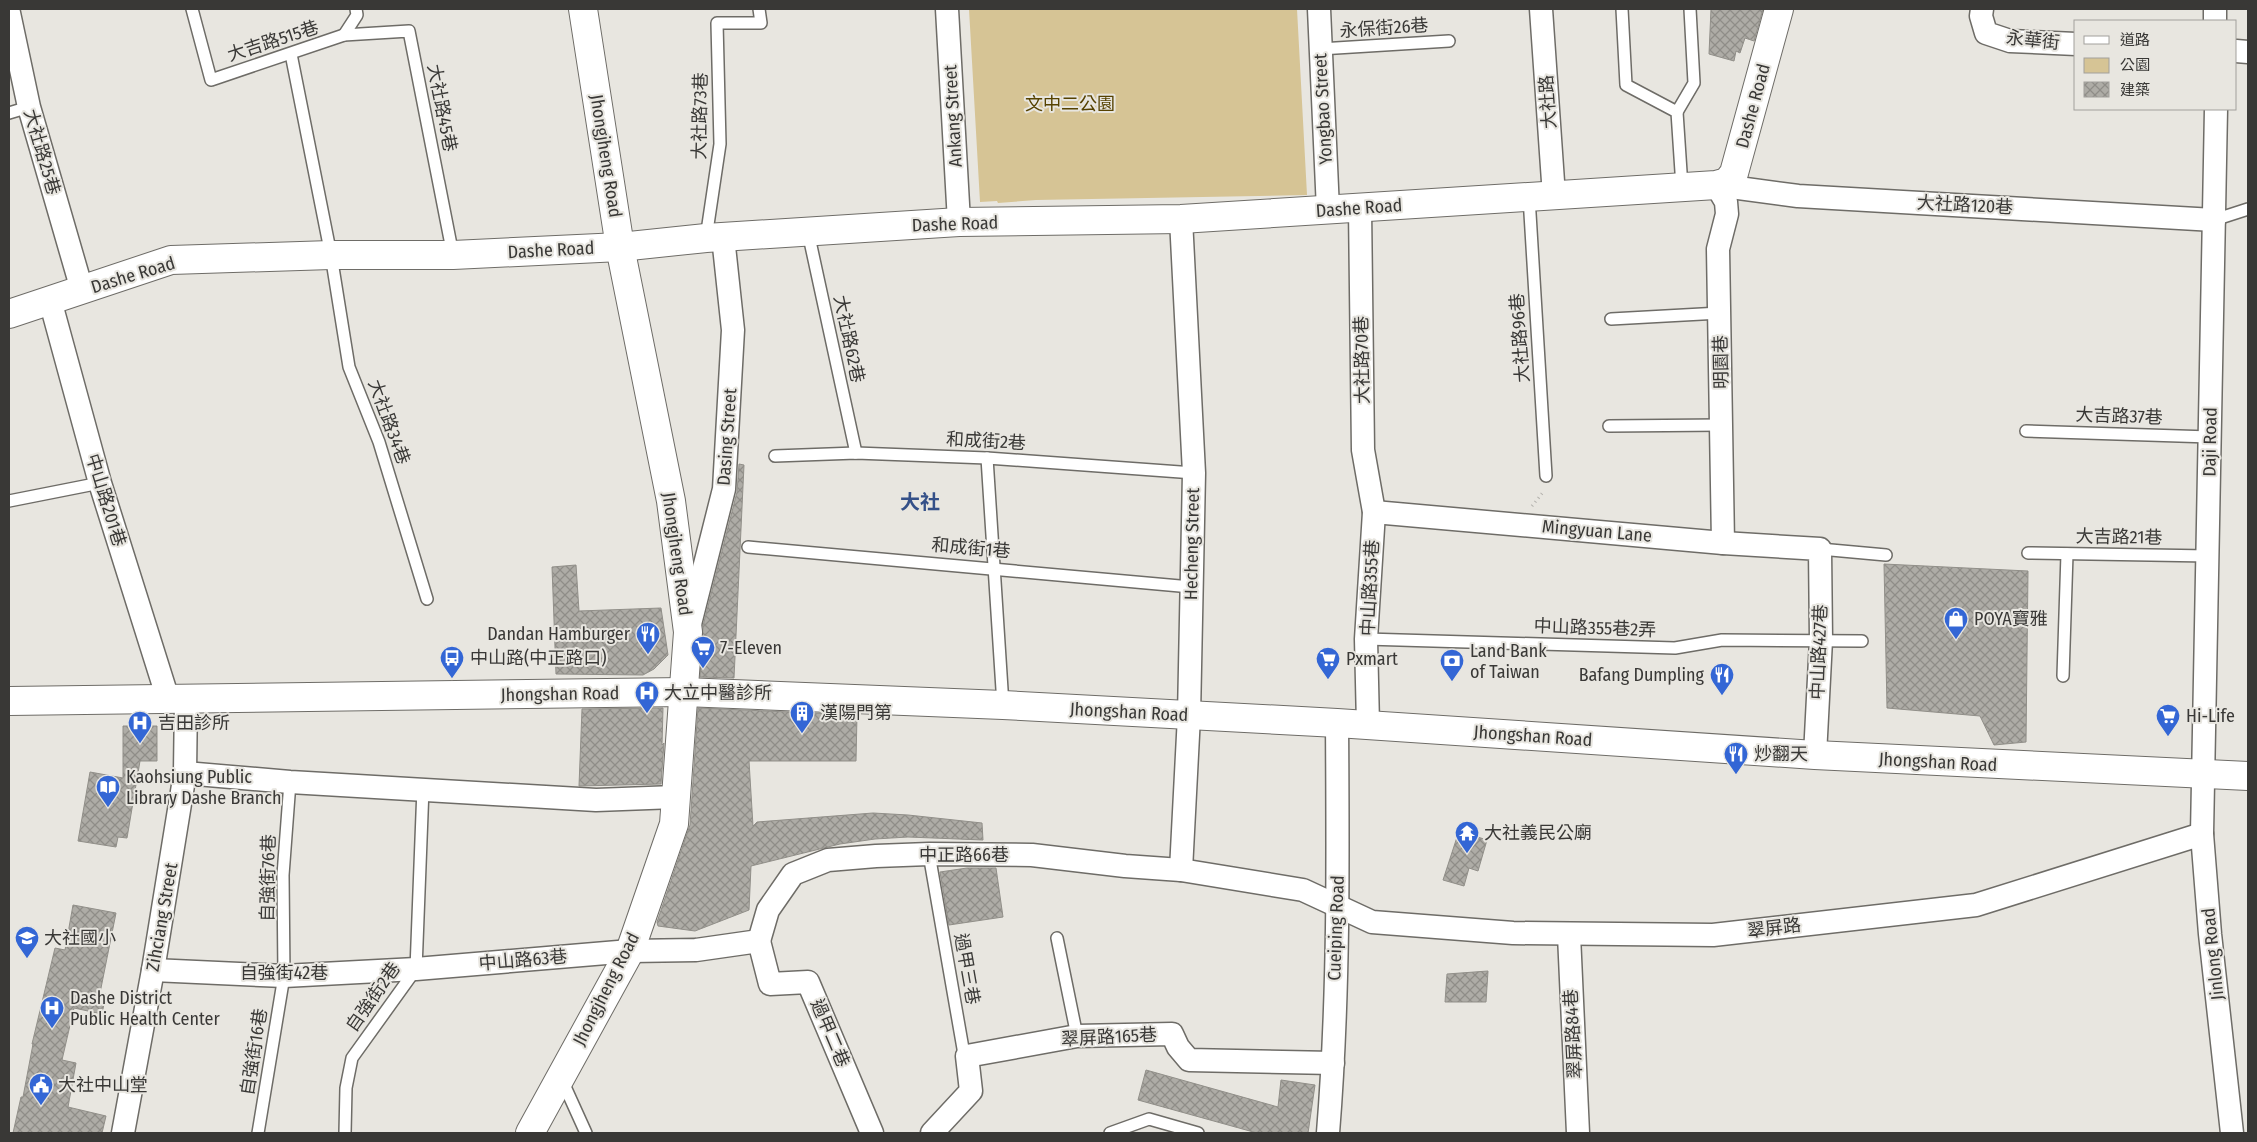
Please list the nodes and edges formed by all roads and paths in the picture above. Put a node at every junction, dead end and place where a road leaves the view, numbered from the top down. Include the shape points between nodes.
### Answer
1 (192, 9) edge
2 (356, 9) edge
3 (583, 9) edge
4 (759, 9) edge
5 (947, 9) edge
6 (1318, 9) edge
7 (1541, 9) edge
8 (1622, 9) edge
9 (1690, 9) edge
10 (1779, 9) edge
11 (1982, 9) edge
12 (9, 13) edge
13 (344, 36) junction
14 (1449, 41) dead end
15 (2074, 44) edge
16 (1320, 49) junction
17 (292, 54) junction
18 (19, 110) edge
19 (2216, 110) edge
20 (1677, 112) junction
21 (1716, 185) junction
22 (1682, 188) junction
23 (1541, 196) junction
24 (1360, 208) junction
25 (2248, 209) edge
26 (1328, 210) junction
27 (1181, 219) junction
28 (2214, 220) junction
29 (959, 222) junction
30 (808, 232) junction
31 (715, 238) junction
32 (620, 247) junction
33 (331, 255) junction
34 (453, 255) junction
35 (82, 290) junction
36 (50, 300) junction
37 (1720, 313) junction
38 (9, 314) edge
39 (1610, 319) dead end
40 (1722, 425) junction
41 (1609, 426) dead end
42 (2026, 430) dead end
43 (2210, 437) junction
44 (856, 453) junction
45 (775, 456) dead end
46 (987, 458) junction
47 (1194, 473) junction
48 (1546, 476) joint
49 (100, 483) junction
50 (9, 501) edge
51 (1374, 512) junction
52 (1527, 525) junction
53 (1723, 542) junction
54 (748, 546) dead end
55 (1820, 549) junction
56 (2028, 552) dead end
57 (2067, 554) junction
58 (1886, 555) dead end
59 (2209, 556) junction
60 (995, 568) junction
61 (1192, 587) junction
62 (427, 599) dead end
63 (688, 632) junction
64 (1366, 639) junction
65 (1821, 640) junction
66 (1862, 641) dead end
67 (2063, 676) dead end
68 (684, 692) junction
69 (177, 699) junction
70 (9, 701) edge
71 (1003, 705) junction
72 (1188, 716) junction
73 (1337, 723) junction
74 (1368, 725) junction
75 (1814, 755) junction
76 (185, 773) junction
77 (2204, 775) junction
78 (2248, 776) edge
79 (290, 782) junction
80 (423, 788) junction
81 (675, 796) junction
82 (2202, 834) junction
83 (929, 854) junction
84 (1181, 870) junction
85 (1338, 907) junction
86 (1569, 934) junction
87 (1056, 938) dead end
88 (759, 941) junction
89 (630, 951) junction
90 (416, 969) junction
91 (153, 970) junction
92 (284, 976) junction
93 (1077, 1036) junction
94 (1334, 1063) junction
95 (560, 1077) junction
96 (971, 1091) junction
97 (123, 1133) edge
98 (258, 1133) edge
99 (345, 1133) edge
100 (530, 1133) edge
101 (586, 1133) edge
102 (872, 1133) edge
103 (934, 1133) edge
104 (1110, 1133) edge
105 (1198, 1133) edge
106 (1328, 1133) edge
107 (1578, 1133) edge
108 (2232, 1133) edge

1 - 17 lane, 大吉路515巷 via 211,80
2 - 13 lane, 大吉路515巷 via 357,15
3 - 32 main road, Jhongjheng Road
4 - 31 lane, 大社路73巷 via 761,22 717,23 720,144
5 - 29 street, Ankang Street
6 - 16 street, Yongbao Street
7 - 23 street, 大社路
8 - 20 lane via 1626,85
9 - 20 lane via 1694,83
10 - 21 main road, Dashe Road via 1734,174 1727,182
11 - 15 street, 永華街 via 1986,33 2010,41
12 - 18 street, 大社路25巷
13 - 17 lane, 大吉路515巷
13 - 34 lane, 大社路45巷 via 409,31
14 - 16 lane, 永保街26巷
16 - 26 street, Yongbao Street
17 - 33 lane, 大社路34巷
18 - 35 street, 大社路25巷
19 - 28 street, Daji Road
20 - 22 lane
21 - 22 main road, Dashe Road
21 - 28 street, 大社路120巷 via 1798,196
21 - 37 street, 明園巷 via 1726,202 1727,214 1718,249
22 - 23 main road, Dashe Road
23 - 24 main road, Dashe Road
23 - 48 lane, 大社路96巷
24 - 26 main road, Dashe Road
24 - 51 street, 大社路70巷 via 1363,450
25 - 28 lane
26 - 27 main road, Dashe Road
27 - 29 main road, Dashe Road
27 - 47 street, Hecheng Street
28 - 43 street, Daji Road
29 - 30 main road, Dashe Road
30 - 31 main road, Dashe Road
30 - 44 lane, 大社路62巷
31 - 32 main road, Dashe Road
31 - 63 street, Dasing Street via 733,330 724,488
32 - 34 main road, Dashe Road
32 - 63 main road, Jhongjheng Road via 672,501
33 - 34 main road, Dashe Road
33 - 35 main road, Dashe Road via 171,260
33 - 62 lane, 大社路34巷 via 349,367 380,442
35 - 36 main road, Dashe Road
36 - 38 main road, Dashe Road
36 - 49 street, 中山路201巷
37 - 39 lane
37 - 40 street, 明園巷
40 - 41 lane
40 - 53 street, 明園巷
42 - 43 lane, 大吉路37巷
43 - 59 street, Daji Road
44 - 45 lane, 和成街2巷
44 - 46 lane, 和成街2巷
46 - 47 lane, 和成街2巷
46 - 60 lane
47 - 61 street, Hecheng Street
48 - 52 path via 1545,490 1532,506
49 - 50 lane
49 - 69 street, 中山路201巷
51 - 52 street, Mingyuan Lane
51 - 64 street, 中山路355巷
52 - 53 street, Mingyuan Lane
53 - 55 street, Mingyuan Lane
54 - 60 lane, 和成街1巷
55 - 58 lane
55 - 65 street, 中山路427巷
56 - 57 lane, 大吉路21巷
57 - 59 lane, 大吉路21巷
57 - 67 lane
59 - 77 street, Daji Road
60 - 61 lane, 和成街1巷
60 - 71 lane
61 - 72 street, Hecheng Street
63 - 68 main road, Jhongjheng Road
64 - 65 lane, 中山路355巷2弄 via 1675,648 1722,640
64 - 74 street, 中山路355巷
65 - 66 lane, 中山路355巷2弄
65 - 75 street, 中山路427巷
68 - 69 main road, Jhongshan Road
68 - 71 main road, Jhongshan Road
68 - 81 main road, Jhongjheng Road
69 - 70 main road, Jhongshan Road
69 - 76 street, Zihciang Street
71 - 72 main road, Jhongshan Road
72 - 73 main road, Jhongshan Road
72 - 84 street, Hecheng Street
73 - 74 main road, Jhongshan Road
73 - 85 street, Cueiping Road
74 - 75 main road, Jhongshan Road
75 - 77 main road, Jhongshan Road
76 - 79 street
76 - 91 street, Zihciang Street
77 - 78 main road, Jhongshan Road
77 - 82 street, Jinlong Road
79 - 80 street
79 - 92 lane, 自強街76巷 via 283,875
80 - 81 street via 596,800
80 - 90 lane, 自強街2巷
81 - 89 main road, Jhongjheng Road via 674,824
82 - 86 street, 翠屏路 via 1976,905 1713,935
82 - 108 street, Jinlong Road
83 - 84 street, 中正路66巷 via 1032,855
83 - 88 street, 中正路66巷 via 828,860 792,874 768,910
83 - 96 lane, 過甲三巷
84 - 85 street, 中正路66巷 via 1303,890
85 - 86 street, 翠屏路 via 1372,922
85 - 94 street, Cueiping Road
86 - 107 street, 翠屏路84巷
87 - 93 lane
88 - 89 street via 696,950
88 - 102 street, 過甲二巷 via 770,984 808,982
89 - 90 street, 中山路63巷
89 - 95 main road, Jhongjheng Road
90 - 92 street, 自強街42巷
90 - 99 lane, 自強街2巷 via 352,1058 346,1088
91 - 92 street, 自強街42巷
91 - 97 street, Zihciang Street
92 - 98 lane, 自強街16巷
93 - 94 street, 翠屏路165巷 via 1172,1034 1189,1060
93 - 96 street, 翠屏路165巷 via 967,1056
94 - 106 street, Cueiping Road
95 - 100 main road, Jhongjheng Road
95 - 101 lane
96 - 103 street
104 - 105 lane via 1149,1119

